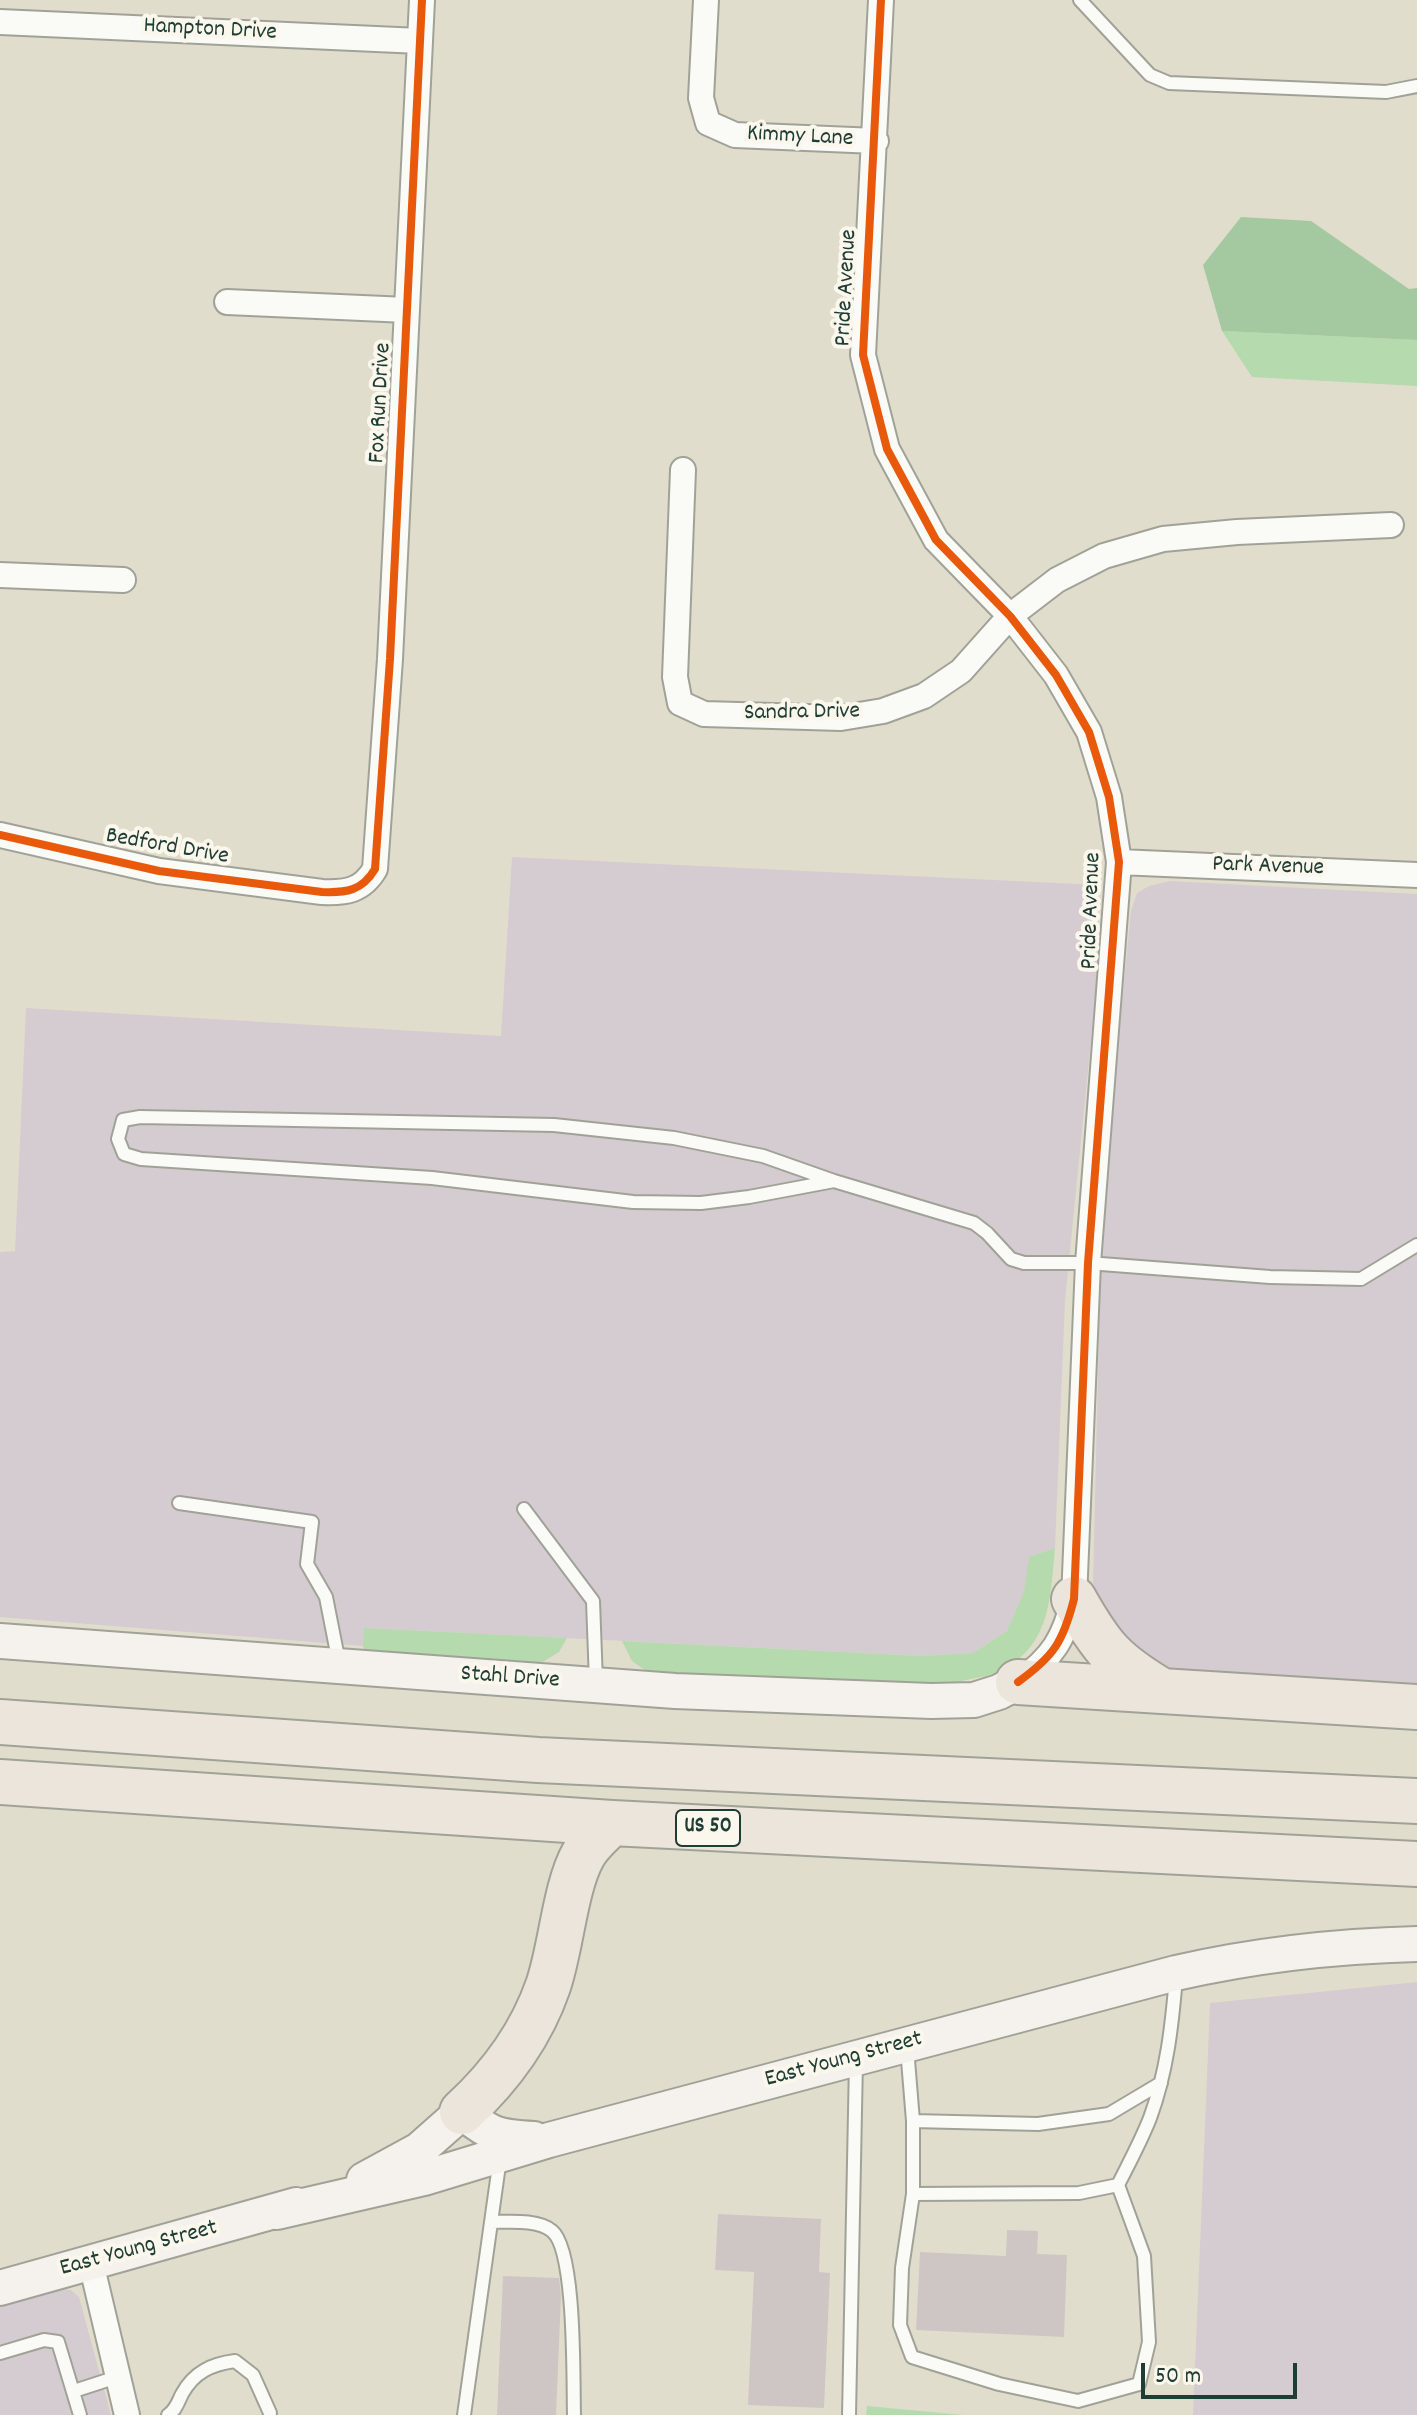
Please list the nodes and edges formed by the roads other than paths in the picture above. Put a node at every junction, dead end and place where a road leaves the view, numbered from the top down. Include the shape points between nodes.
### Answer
1 (422, 0) edge
2 (706, 0) edge
3 (881, 0) edge
4 (1080, 0) edge
5 (0, 22) edge
6 (420, 41) junction
7 (1417, 86) edge
8 (876, 141) junction
9 (227, 302) dead end
10 (407, 310) junction
11 (683, 470) dead end
12 (1391, 525) dead end
13 (0, 575) edge
14 (123, 580) dead end
15 (1010, 616) junction
16 (0, 835) edge
17 (1119, 862) junction
18 (1417, 875) edge
19 (329, 892) joint
20 (834, 1181) junction
21 (1417, 1245) edge
22 (1088, 1263) junction
23 (179, 1503) dead end
24 (524, 1509) dead end
25 (1074, 1599) junction
26 (0, 1641) edge
27 (339, 1666) junction
28 (1018, 1682) junction
29 (596, 1685) junction
30 (1162, 1691) junction
31 (1417, 1707) edge
32 (0, 1722) edge
33 (0, 1782) edge
34 (1417, 1801) edge
35 (612, 1823) junction
36 (1417, 1864) edge
37 (1417, 1944) edge
38 (1176, 1973) junction
39 (907, 2045) junction
40 (856, 2058) junction
41 (1161, 2083) junction
42 (462, 2112) junction
43 (913, 2121) junction
44 (549, 2140) junction
45 (501, 2155) junction
46 (1118, 2185) junction
47 (913, 2194) junction
48 (277, 2212) junction
49 (491, 2222) junction
50 (91, 2263) junction
51 (0, 2288) edge
52 (0, 2353) edge
53 (117, 2377) junction
54 (74, 2391) junction
55 (270, 2413) edge
56 (80, 2415) edge
57 (127, 2415) edge
58 (168, 2415) edge
59 (464, 2415) edge
60 (574, 2415) edge
61 (849, 2415) edge

1 - 6 street, Fox Run Drive
2 - 8 street, Kimmy Lane via 701,98 708,123 735,135
3 - 8 street, Pride Avenue
4 - 7 lane via 1150,75 1169,83 1386,92
5 - 6 street, Hampton Drive
6 - 10 street, Fox Run Drive
8 - 15 street, Pride Avenue via 863,355 887,449 936,540
9 - 10 street
10 - 19 street, Fox Run Drive via 375,869 357,889
11 - 15 street, Sandra Drive via 675,677 680,703 704,714 841,718 883,711 924,696 961,671
12 - 15 street, Sandra Drive via 1163,539 1092,562 1057,580
13 - 14 street
15 - 17 street, Pride Avenue via 1056,675 1089,732 1109,797
16 - 19 street, Bedford Drive via 159,871
17 - 18 street, Park Avenue
17 - 22 street, Pride Avenue
20 - 20 lane via 763,1156 674,1138 554,1125 140,1117 123,1120 118,1139 124,1154 141,1159 432,1178 633,1202 701,1203
20 - 22 lane via 974,1223 1011,1259
21 - 22 lane via 1361,1279
22 - 25 street, Pride Avenue
23 - 27 lane via 312,1522 307,1564 326,1597
24 - 29 lane via 593,1601
25 - 28 street, Pride Avenue via 1056,1649
25 - 30 highway via 1096,1638 1125,1670
26 - 27 main road, Stahl Drive
27 - 29 main road, Stahl Drive
28 - 29 main road, Stahl Drive via 974,1700 931,1701
28 - 30 highway
30 - 31 highway
32 - 34 highway via 538,1760
33 - 35 highway, US 50
35 - 36 highway, US 50
35 - 42 highway via 582,1856 538,2011 497,2077
37 - 38 main road, East Young Street via 1228,1961
38 - 39 main road, East Young Street
38 - 41 lane
39 - 40 main road, East Young Street
39 - 43 lane
40 - 44 main road, East Young Street
40 - 61 lane
41 - 43 lane via 1109,2114 1038,2124
41 - 46 lane
42 - 44 main road via 500,2137
42 - 48 main road, East Young Street via 419,2150 356,2184
43 - 47 lane
44 - 45 main road, East Young Street
45 - 48 main road, East Young Street
45 - 49 lane
46 - 47 lane via 1079,2193
46 - 47 lane via 1144,2256 1149,2342 1139,2384 1078,2401 912,2357 900,2325
48 - 50 main road, East Young Street
49 - 59 lane
49 - 60 lane via 550,2228 561,2240 570,2286
50 - 51 main road, East Young Street
50 - 53 street
52 - 54 lane via 44,2340 58,2342
53 - 54 lane
53 - 57 street
54 - 56 lane
55 - 58 lane via 253,2375 235,2361 199,2372

